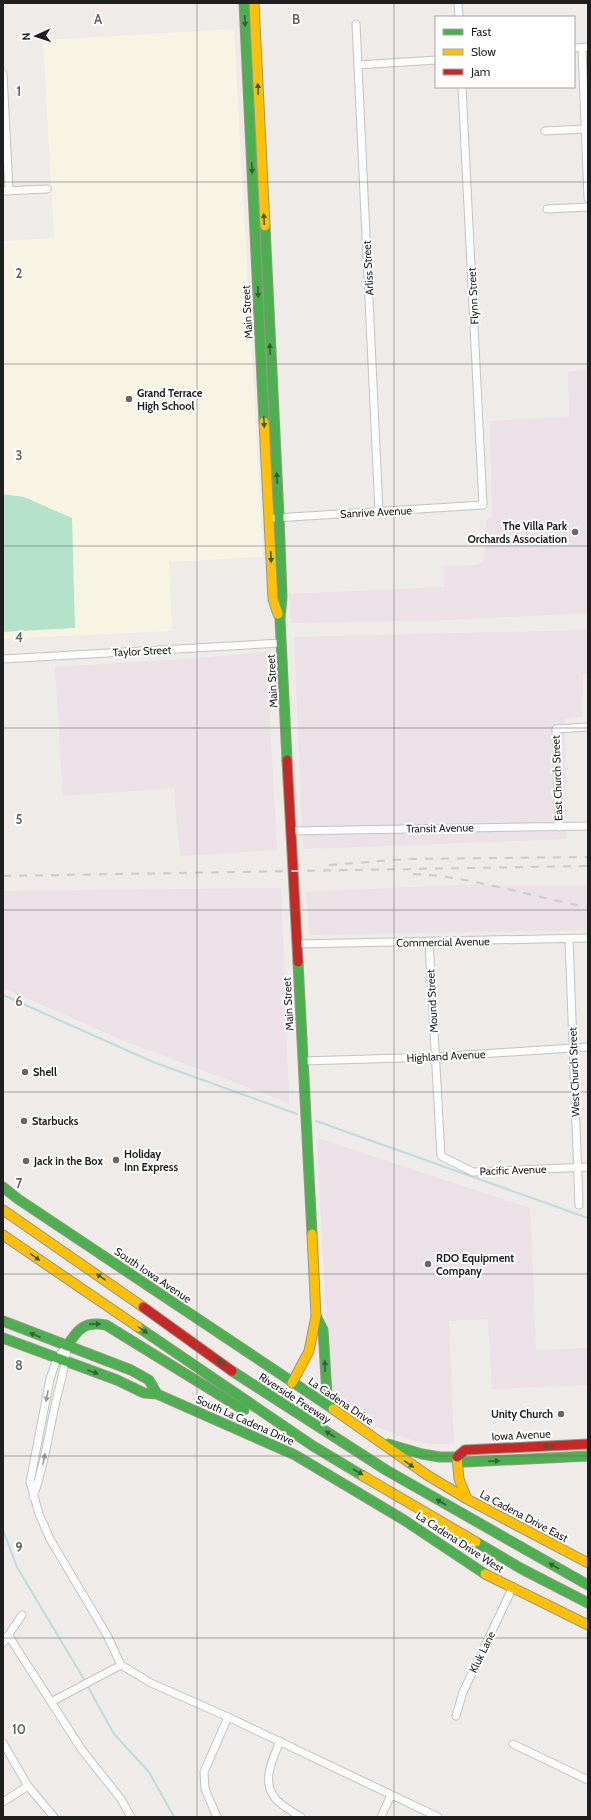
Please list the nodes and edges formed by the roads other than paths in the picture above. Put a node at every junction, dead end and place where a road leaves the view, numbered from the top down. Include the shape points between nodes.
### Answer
1 (244, 3) edge
2 (254, 3) edge
3 (458, 3) edge
4 (458, 16) edge
5 (356, 24) dead end
6 (581, 48) edge
7 (435, 60) edge
8 (358, 65) junction
9 (3, 73) edge
10 (462, 88) edge
11 (585, 129) junction
12 (545, 132) dead end
13 (47, 189) dead end
14 (6, 191) edge
15 (588, 198) edge
16 (588, 207) edge
17 (547, 210) dead end
18 (483, 505) joint
19 (379, 511) junction
20 (278, 517) junction
21 (269, 518) junction
22 (280, 619) junction
23 (281, 643) junction
24 (3, 659) edge
25 (588, 727) edge
26 (588, 826) edge
27 (559, 827) junction
28 (291, 831) junction
29 (588, 938) edge
30 (569, 939) junction
31 (429, 942) junction
32 (297, 944) junction
33 (588, 1047) edge
34 (573, 1048) junction
35 (436, 1057) junction
36 (303, 1061) junction
37 (441, 1156) joint
38 (577, 1167) junction
39 (588, 1167) edge
40 (3, 1187) edge
41 (579, 1205) dead end
42 (3, 1210) edge
43 (3, 1235) edge
44 (316, 1316) junction
45 (3, 1321) edge
46 (3, 1338) edge
47 (67, 1346) junction
48 (57, 1358) junction
49 (66, 1362) junction
50 (292, 1383) junction
51 (157, 1394) junction
52 (364, 1430) junction
53 (378, 1440) junction
54 (588, 1444) edge
55 (313, 1446) junction
56 (588, 1456) edge
57 (457, 1457) junction
58 (322, 1471) joint
59 (33, 1497) junction
60 (467, 1499) junction
61 (588, 1563) edge
62 (588, 1585) edge
63 (512, 1589) junction
64 (588, 1603) edge
65 (22, 1615) dead end
66 (588, 1625) edge
67 (8, 1635) junction
68 (3, 1643) edge
69 (121, 1665) junction
70 (51, 1702) junction
71 (228, 1716) junction
72 (456, 1716) dead end
73 (280, 1741) junction
74 (3, 1743) edge
75 (513, 1744) dead end
76 (588, 1780) edge
77 (28, 1786) junction
78 (391, 1795) junction
79 (3, 1802) edge
80 (54, 1817) edge
81 (131, 1817) edge
82 (217, 1817) edge
83 (301, 1817) edge
84 (381, 1817) edge
85 (438, 1817) edge

1 -> 21 main road, Main Street
20 -> 2 main road, Main Street
3 - 4 street
5 - 8 street, Arliss Street
6 - 11 street
7 - 8 street
8 - 19 street, Arliss Street
9 - 14 street
10 - 18 street, Flynn Street
11 - 12 street
11 - 15 street
13 - 14 street
16 - 17 street
18 - 19 street, Sanrive Avenue
19 - 20 street, Sanrive Avenue
20 - 21 street, Sanrive Avenue
20 - 22 main road, Main Street via 282,597
21 -> 22 main road, Main Street via 273,599
22 - 23 main road, Main Street
23 - 24 street, Taylor Street
23 - 28 main road, Main Street
25 - 27 street, East Church Street via 556,729
26 - 27 street, Transit Avenue
27 - 28 street, Transit Avenue
28 - 32 main road, Main Street
29 - 30 street, Commercial Avenue
30 - 31 street, Commercial Avenue
30 - 34 street, West Church Street
31 - 32 street, Commercial Avenue
31 - 35 street, Mound Street
32 - 36 main road, Main Street
33 - 34 street, Highland Avenue
34 - 35 street, Highland Avenue
34 - 38 street, West Church Street
35 - 36 street, Highland Avenue
35 - 37 street, Mound Street
36 - 44 main road, Main Street
37 - 38 street, Pacific Avenue via 473,1172
38 - 39 street, Pacific Avenue
38 - 41 street, West Church Street
40 - 50 main road, South Iowa Avenue
62 -> 42 main road, Riverside Freeway via 380,1466 250,1383
43 -> 55 main road
44 - 50 main road, Main Street via 309,1351
52 -> 44 main road via 355,1416 328,1395 323,1330
47 -> 45 main road
46 - 48 main road, South La Cadena Drive
47 - 48 street
47 - 49 street
47 - 51 main road via 131,1370 149,1380
47 -> 55 main road via 79,1328 95,1323 106,1325 292,1439
48 - 49 main road, South La Cadena Drive
48 -> 59 street via 50,1379 30,1482
49 -> 51 main road, South La Cadena Drive via 117,1380 144,1393
59 -> 49 street via 39,1481
50 - 52 main road, La Cadena Drive
51 - 58 main road, South La Cadena Drive via 271,1443
52 - 53 main road, La Cadena Drive
53 - 57 main road, Iowa Avenue via 422,1454
53 -> 60 main road via 405,1462
54 -> 57 main road, Iowa Avenue via 465,1450
55 -> 64 main road via 522,1569
57 -> 56 main road, Iowa Avenue via 465,1462
57 - 60 main road, La Cadena Drive East via 460,1485
58 - 63 main road, La Cadena Drive West via 404,1520 479,1571
59 - 69 street via 50,1539 107,1635
60 - 61 main road, La Cadena Drive East
63 - 66 main road, La Cadena Drive West
63 - 72 street, Kluk Lane via 463,1692
65 - 67 street
67 - 68 street
67 - 70 street
69 - 70 street
69 - 71 street via 151,1683
70 - 81 street via 82,1750 121,1799
71 - 73 street
71 - 82 street via 204,1772 205,1789
73 - 78 street
73 - 83 street via 270,1765 268,1778 271,1789 275,1798
74 - 77 street
75 - 76 street
77 - 79 street
77 - 80 street
78 - 84 street
78 - 85 street

